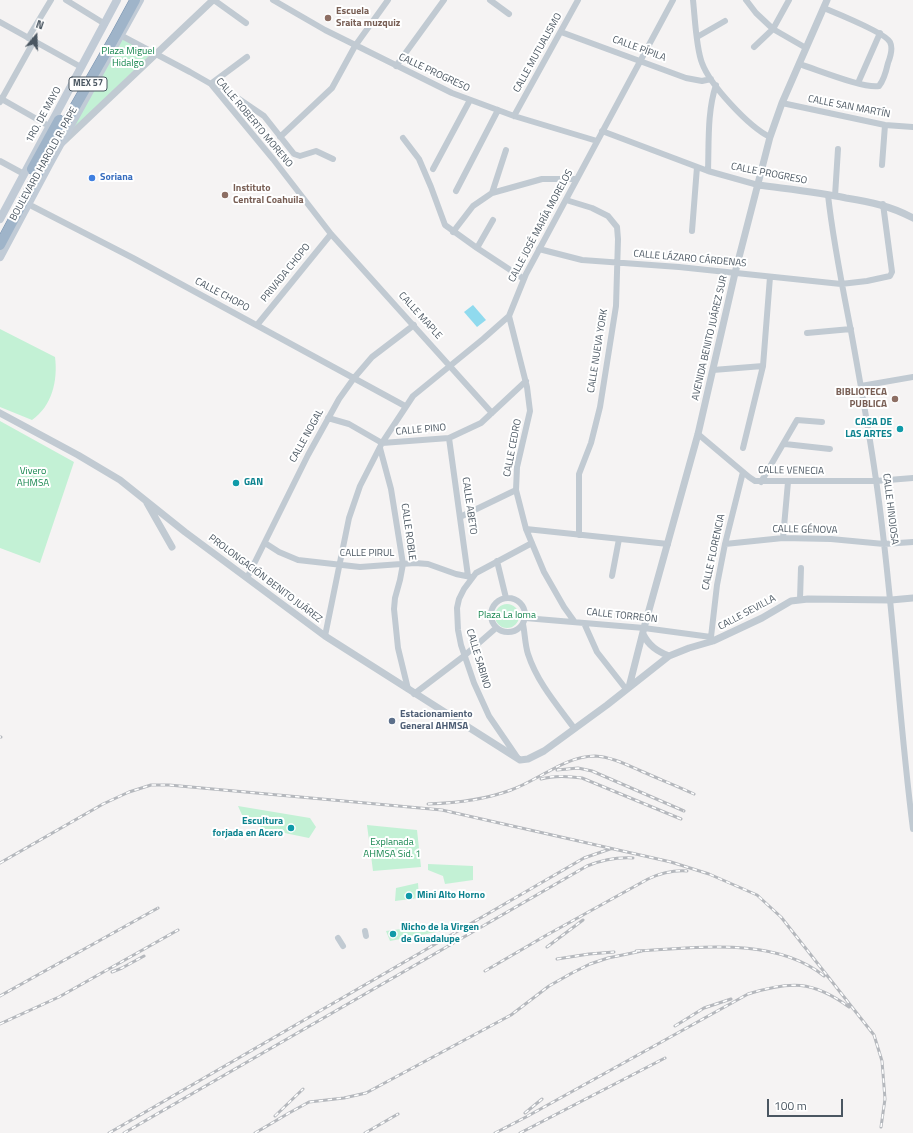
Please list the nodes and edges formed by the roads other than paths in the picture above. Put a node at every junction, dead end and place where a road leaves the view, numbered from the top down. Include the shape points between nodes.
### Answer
1 (51, 0) edge
2 (66, 0) edge
3 (117, 0) edge
4 (127, 0) edge
5 (134, 0) edge
6 (140, 0) edge
7 (213, 0) edge
8 (273, 0) edge
9 (388, 0) edge
10 (444, 0) edge
11 (490, 0) edge
12 (578, 0) edge
13 (673, 0) edge
14 (692, 0) edge
15 (746, 0) edge
16 (789, 0) edge
17 (827, 0) edge
18 (824, 8) junction
19 (509, 14) dead end
20 (725, 21) dead end
21 (0, 22) edge
22 (246, 23) dead end
23 (105, 24) junction
24 (773, 28) junction
25 (561, 32) junction
26 (880, 33) junction
27 (122, 36) junction
28 (697, 37) junction
29 (31, 39) junction
30 (355, 46) junction
31 (754, 47) dead end
32 (806, 48) junction
33 (156, 53) junction
34 (247, 57) dead end
35 (641, 60) junction
36 (799, 64) junction
37 (396, 66) junction
38 (82, 67) junction
39 (711, 79) junction
40 (212, 83) junction
41 (858, 83) junction
42 (716, 85) junction
43 (0, 100) edge
44 (470, 100) junction
45 (782, 103) junction
46 (498, 110) junction
47 (514, 116) junction
48 (885, 125) junction
49 (49, 126) junction
50 (913, 127) edge
51 (602, 131) junction
52 (280, 137) junction
53 (770, 137) junction
54 (403, 138) dead end
55 (597, 140) junction
56 (60, 146) junction
57 (838, 149) dead end
58 (506, 150) dead end
59 (334, 159) dead end
60 (0, 161) edge
61 (882, 165) dead end
62 (37, 166) junction
63 (697, 167) junction
64 (433, 169) dead end
65 (708, 171) junction
66 (24, 174) junction
67 (577, 179) junction
68 (758, 184) junction
69 (456, 192) dead end
70 (492, 193) junction
71 (831, 195) junction
72 (566, 200) junction
73 (28, 204) junction
74 (883, 204) junction
75 (913, 218) edge
76 (0, 219) edge
77 (493, 220) dead end
78 (692, 231) dead end
79 (0, 232) edge
80 (453, 232) junction
81 (331, 234) junction
82 (0, 244) edge
83 (477, 248) junction
84 (539, 250) junction
85 (0, 257) edge
86 (618, 263) junction
87 (735, 273) junction
88 (770, 277) junction
89 (524, 278) junction
90 (841, 284) junction
91 (509, 316) junction
92 (257, 325) junction
93 (414, 325) junction
94 (851, 329) junction
95 (808, 333) dead end
96 (451, 366) junction
97 (762, 366) junction
98 (713, 370) junction
99 (913, 377) edge
100 (354, 378) junction
101 (526, 381) junction
102 (861, 386) junction
103 (405, 406) junction
104 (0, 413) edge
105 (492, 413) junction
106 (328, 418) junction
107 (822, 422) dead end
108 (698, 434) junction
109 (449, 438) junction
110 (785, 444) junction
111 (381, 445) junction
112 (743, 448) dead end
113 (830, 449) dead end
114 (743, 472) junction
115 (913, 478) edge
116 (876, 481) junction
117 (762, 482) junction
118 (788, 482) junction
119 (516, 490) junction
120 (145, 499) junction
121 (460, 517) junction
122 (526, 529) junction
123 (579, 535) junction
124 (782, 538) junction
125 (619, 539) junction
126 (913, 542) edge
127 (265, 543) junction
128 (532, 543) junction
129 (668, 544) junction
130 (725, 544) junction
131 (884, 544) junction
132 (172, 547) dead end
133 (497, 562) junction
134 (403, 564) junction
135 (339, 565) junction
136 (801, 568) dead end
137 (612, 576) dead end
138 (470, 577) junction
139 (247, 578) junction
140 (506, 598) junction
141 (913, 598) edge
142 (800, 599) junction
143 (891, 600) junction
144 (524, 621) junction
145 (574, 622) junction
146 (584, 623) junction
147 (496, 628) junction
148 (643, 631) junction
149 (325, 636) junction
150 (712, 639) junction
151 (464, 656) junction
152 (669, 656) junction
153 (627, 688) junction
154 (411, 691) junction
155 (574, 728) junction
156 (520, 760) junction
157 (913, 829) edge
158 (338, 938) dead end
159 (343, 946) dead end

1 - 29 street
2 - 23 street
3 - 23 main road, 1RO. DE MAYO
4 - 62 highway, BOULEVARD HAROLD R. PAPE / MEX 57
5 - 62 highway, BOULEVARD HAROLD R. PAPE / MEX 57 via 112,42
6 - 27 main road
7 - 22 street
7 - 33 street
8 - 30 street, CALLE PROGRESO
9 - 30 street
10 - 37 street
11 - 19 street
12 - 25 street, CALLE MUTUALISMO
13 - 35 street, CALLE JOSÉ MARÍA MORELOS
14 - 28 street
15 - 24 street
16 - 24 street
17 - 18 street, AVENIDA BENITO JUÁREZ SUR
18 - 26 street
18 - 32 street, AVENIDA BENITO JUÁREZ SUR
20 - 28 street
21 - 29 street
23 - 38 main road, 1RO. DE MAYO
24 - 31 street
24 - 32 street
25 - 35 street, CALLE PÍPILA
25 - 47 street, CALLE MUTUALISMO
26 - 41 street
26 - 41 street via 891,44 885,77 882,83 876,86
27 - 33 street, CALLE ROBERTO MORENO
27 - 56 main road
28 - 39 street via 701,62
29 - 38 street
29 - 43 street
30 - 37 street, CALLE PROGRESO
30 - 52 street via 332,88
32 - 36 street, AVENIDA BENITO JUÁREZ SUR
33 - 40 street, CALLE ROBERTO MORENO
33 - 56 street
34 - 40 street
35 - 39 street, CALLE PÍPILA via 696,80
35 - 51 street, CALLE JOSÉ MARÍA MORELOS
36 - 41 street
36 - 45 street, AVENIDA BENITO JUÁREZ SUR
37 - 44 street, CALLE PROGRESO
38 - 49 main road, 1RO. DE MAYO
39 - 42 street
40 - 52 street via 260,112
40 - 81 street, CALLE ROBERTO MORENO
42 - 53 street via 754,127
42 - 65 street via 710,126
43 - 49 street
44 - 46 street, CALLE PROGRESO
44 - 64 street
45 - 48 street, CALLE SAN MARTÍN
45 - 53 street, AVENIDA BENITO JUÁREZ SUR
46 - 47 street, CALLE PROGRESO
46 - 69 street
47 - 55 street, CALLE PROGRESO
48 - 50 street, CALLE SAN MARTÍN
48 - 61 street
49 - 66 main road, 1RO. DE MAYO
51 - 55 street, CALLE JOSÉ MARÍA MORELOS
51 - 63 street, CALLE PROGRESO
52 - 59 street via 294,154 300,156 316,151
53 - 68 street, AVENIDA BENITO JUÁREZ SUR
54 - 80 street via 416,154 431,187 442,222
55 - 67 street, CALLE JOSÉ MARÍA MORELOS
56 - 73 main road
57 - 71 street, CALLE HINOJOSA
58 - 70 street
60 - 66 street
62 - 79 highway, BOULEVARD HAROLD R. PAPE / MEX 57
62 - 82 highway, BOULEVARD HAROLD R. PAPE / MEX 57
63 - 65 street, CALLE PROGRESO
63 - 78 street
65 - 68 street, CALLE PROGRESO
66 - 76 main road, 1RO. DE MAYO
67 - 70 street via 542,179
67 - 72 street, CALLE JOSÉ MARÍA MORELOS
68 - 71 street, CALLE PROGRESO
68 - 87 street, AVENIDA BENITO JUÁREZ SUR
70 - 80 street via 473,206
71 - 74 street, CALLE PROGRESO
71 - 90 street, CALLE HINOJOSA
72 - 84 street, CALLE JOSÉ MARÍA MORELOS
72 - 86 street, CALLE NUEVA YORK via 601,212 614,223 618,231
73 - 85 main road
73 - 92 street, CALLE CHOPO
74 - 75 street, CALLE PROGRESO
74 - 90 street, CALLE LÁZARO CÁRDENAS via 892,274
77 - 83 street
80 - 83 street
81 - 92 street, PRIVADA CHOPO
81 - 93 street, CALLE MAPLE
83 - 89 street
84 - 86 street, CALLE LÁZARO CÁRDENAS via 582,260
84 - 89 street, CALLE JOSÉ MARÍA MORELOS
86 - 87 street, CALLE LÁZARO CÁRDENAS
86 - 123 street, CALLE NUEVA YORK via 616,306 600,407 591,443 579,474
87 - 88 street, CALLE LÁZARO CÁRDENAS
87 - 98 street, AVENIDA BENITO JUÁREZ SUR
88 - 90 street, CALLE LÁZARO CÁRDENAS
88 - 97 street
89 - 91 street, CALLE JOSÉ MARÍA MORELOS
90 - 94 street, CALLE HINOJOSA
91 - 96 street, CALLE JOSÉ MARÍA MORELOS
91 - 101 street, CALLE CEDRO
92 - 100 street, CALLE CHOPO
93 - 96 street, CALLE MAPLE
93 - 100 street, CALLE NOGAL via 372,357
94 - 95 street
94 - 102 street, CALLE HINOJOSA
96 - 103 street, CALLE JOSÉ MARÍA MORELOS
96 - 105 street, CALLE MAPLE
97 - 98 street
97 - 112 street
98 - 108 street, AVENIDA BENITO JUÁREZ SUR
99 - 102 street
100 - 103 street, CALLE CHOPO
100 - 106 street, CALLE NOGAL
101 - 105 street, CALLE PINO
101 - 119 street, CALLE CEDRO via 530,411 517,467
102 - 116 street, CALLE HINOJOSA
103 - 111 street, CALLE JOSÉ MARÍA MORELOS
104 - 120 street, PROLONGACIÓN BENITO JUÁREZ via 98,466
105 - 109 street, CALLE PINO via 481,423
106 - 111 street, CALLE PINO via 349,424
106 - 127 street, CALLE NOGAL
107 - 110 street via 797,420
108 - 114 street, CALLE VENECIA
108 - 129 street, AVENIDA BENITO JUÁREZ SUR
109 - 111 street, CALLE PINO
109 - 121 street, CALLE ABETO
110 - 113 street
110 - 117 street via 772,461
111 - 134 street, CALLE ROBLE via 392,493
111 - 135 street, CALLE JOSÉ MARÍA MORELOS via 360,486 349,518
114 - 117 street, CALLE VENECIA via 752,480
114 - 130 street, CALLE FLORENCIA
115 - 116 street, CALLE VENECIA
116 - 118 street, CALLE VENECIA
116 - 131 street, CALLE HINOJOSA
117 - 118 street, CALLE VENECIA
118 - 124 street
119 - 121 street
119 - 122 street, CALLE CEDRO
120 - 132 street
120 - 139 street, PROLONGACIÓN BENITO JUÁREZ
121 - 138 street, CALLE ABETO
122 - 123 street
122 - 128 street, CALLE CEDRO
123 - 125 street
124 - 130 street, CALLE GÉNOVA
124 - 131 street, CALLE GÉNOVA
125 - 129 street
125 - 137 street
126 - 131 street, CALLE GÉNOVA
127 - 135 street, CALLE PIRUL via 278,552 298,560
127 - 139 street, CALLE NOGAL
128 - 133 street, CALLE SABINO
128 - 145 street, CALLE CEDRO via 552,588
129 - 148 street, AVENIDA BENITO JUÁREZ SUR
130 - 150 street, CALLE FLORENCIA via 716,592
131 - 143 street, CALLE HINOJOSA
133 - 138 street, CALLE SABINO
133 - 140 street
134 - 135 street, CALLE PIRUL
134 - 138 street, CALLE PIRUL via 428,564
134 - 154 street, CALLE ROBLE via 394,609 398,648
135 - 149 street, CALLE JOSÉ MARÍA MORELOS
136 - 142 street
138 - 151 street, CALLE SABINO via 457,608 458,630
139 - 149 street, PROLONGACIÓN BENITO JUÁREZ
140 - 144 street via 513,598 522,606 525,611
140 - 147 street via 493,606 491,619
141 - 143 street, CALLE SEVILLA
142 - 143 street, CALLE SEVILLA
142 - 150 street, CALLE SEVILLA
143 - 157 street, CALLE HINOJOSA via 898,695
144 - 145 street, CALLE TORREÓN
144 - 147 street via 512,632
144 - 155 street via 528,655 545,687
145 - 146 street, CALLE TORREÓN
146 - 148 street, CALLE TORREÓN
146 - 153 street via 597,652
147 - 151 street
148 - 150 street, CALLE TORREÓN
148 - 152 street via 652,647
148 - 153 street, AVENIDA BENITO JUÁREZ SUR
149 - 154 street, PROLONGACIÓN BENITO JUÁREZ
150 - 152 street, CALLE SEVILLA
151 - 154 street
151 - 156 street, CALLE SABINO via 489,716
152 - 153 street, CALLE SEVILLA
153 - 155 street
154 - 156 street, PROLONGACIÓN BENITO JUÁREZ
155 - 156 street via 537,756
158 - 159 street

